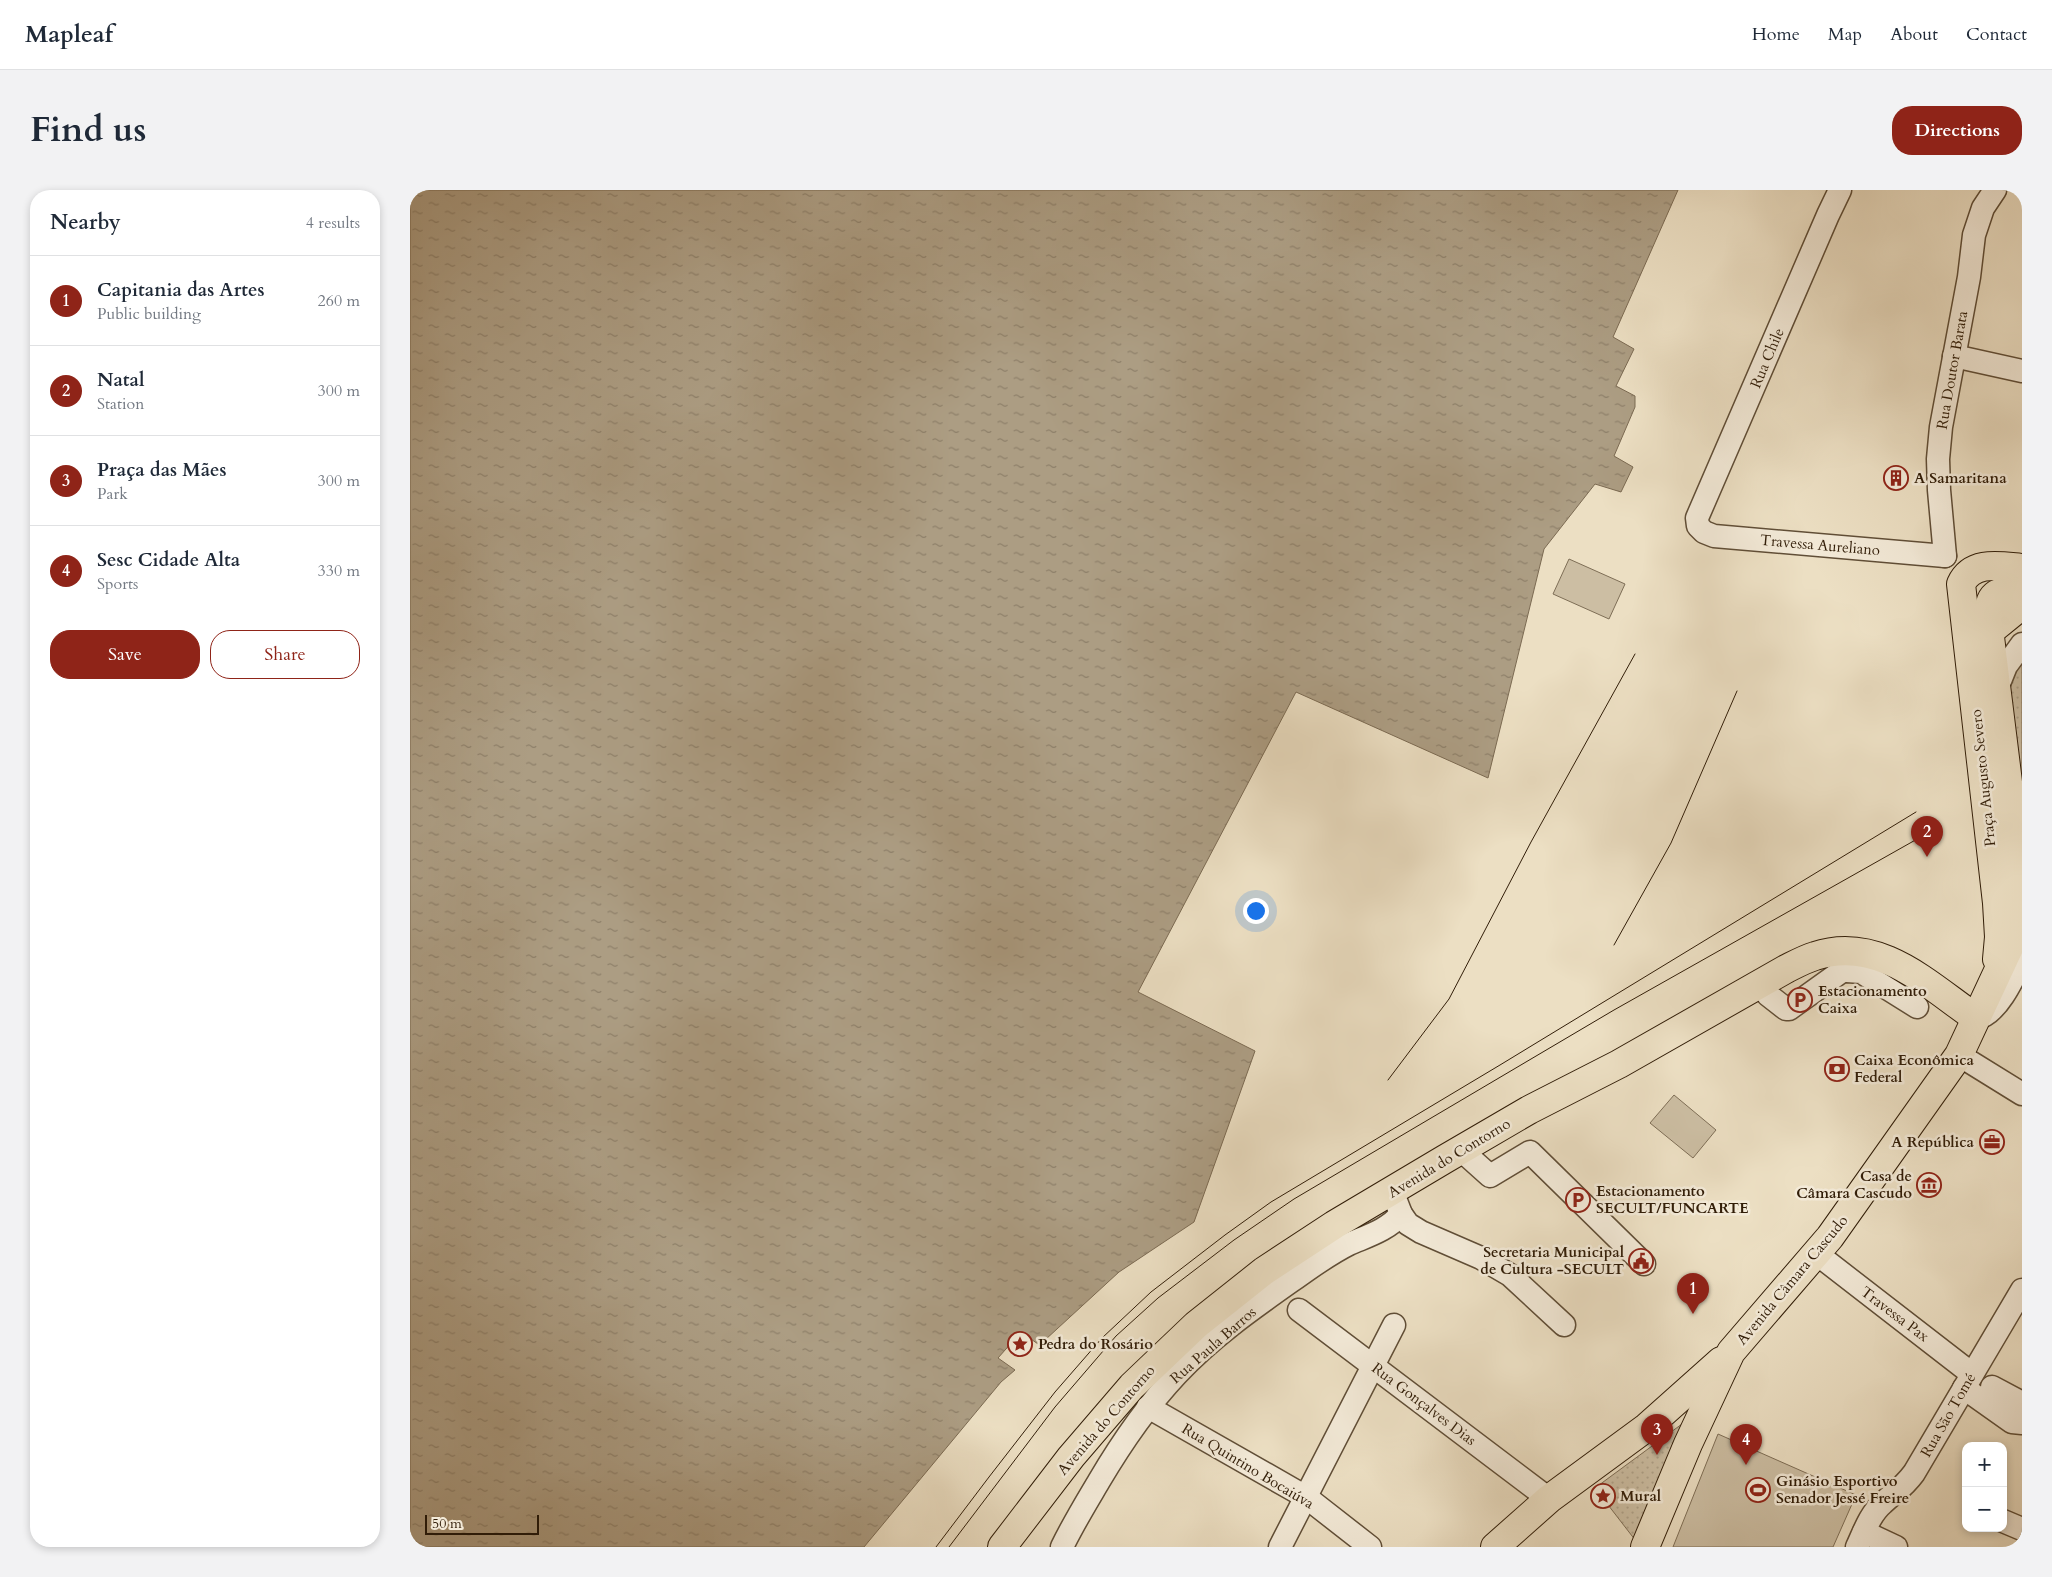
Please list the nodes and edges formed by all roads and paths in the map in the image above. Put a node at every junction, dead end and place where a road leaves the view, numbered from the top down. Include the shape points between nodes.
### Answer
1 (1840, 190) edge
2 (1989, 192) edge
3 (1954, 356) junction
4 (2022, 372) edge
5 (1698, 526) joint
6 (1946, 556) junction
7 (2022, 568) edge
8 (1960, 584) junction
9 (2022, 592) edge
10 (2022, 605) edge
11 (1989, 632) junction
12 (2022, 644) edge
13 (1996, 691) junction
14 (2015, 798) edge
15 (2022, 960) edge
16 (1997, 972) junction
17 (1760, 984) junction
18 (1917, 1007) dead end
19 (1976, 1018) junction
20 (1959, 1055) junction
21 (2022, 1094) edge
22 (1462, 1150) junction
23 (1395, 1203) junction
24 (1817, 1254) junction
25 (1644, 1264) dead end
26 (2019, 1300) edge
27 (1299, 1310) dead end
28 (1394, 1325) dead end
29 (1564, 1325) dead end
30 (1731, 1352) junction
31 (1372, 1365) junction
32 (1968, 1381) junction
33 (1992, 1387) dead end
34 (2022, 1403) edge
35 (1148, 1407) junction
36 (2022, 1423) edge
37 (1306, 1496) junction
38 (1549, 1499) junction
39 (2007, 1523) edge
40 (2022, 1530) edge
41 (1860, 1540) edge
42 (1002, 1547) edge
43 (1062, 1547) edge
44 (1280, 1547) edge
45 (1370, 1547) edge
46 (1495, 1547) edge
47 (1645, 1547) edge
48 (1896, 1547) edge

1 - 5 street, Rua Chile via 1697,518
2 - 3 street, Rua Doutor Barata via 1974,235
3 - 4 street
3 - 6 street, Rua Doutor Barata via 1938,459
5 - 6 street, Travessa Aureliano via 1714,536
6 - 8 street, Praça Augusto Severo via 1956,568
7 - 8 main road via 1973,569
8 - 16 main road, Praça Augusto Severo via 1997,903
9 - 11 main road, Praça Augusto Severo via 2002,592 1991,599
10 - 11 main road
11 - 13 main road, Praça Augusto Severo
12 - 13 street, Praça Augusto Severo via 2006,666
13 - 14 main road, Praça Augusto Severo
14 - 16 main road, Praça Augusto Severo via 2020,905 2014,937
15 - 19 street via 1995,1006 1987,1015
16 - 19 main road, Avenida Câmara Cascudo
17 - 18 street via 1768,995 1789,1009 1842,971 1861,972
17 - 19 main road, Avenida do Contorno via 1786,968 1816,956 1858,952 1896,962
17 - 22 main road, Avenida do Contorno
19 - 20 main road, Avenida Câmara Cascudo
20 - 21 street
20 - 24 main road, Avenida Câmara Cascudo
22 - 23 main road, Avenida do Contorno
22 - 25 street via 1490,1176 1530,1152
23 - 29 street via 1408,1224 1510,1275
23 - 35 street, Rua Paula Barros via 1390,1224 1316,1264 1248,1312 1178,1372
23 - 42 main road, Avenida do Contorno via 1334,1225 1264,1271 1196,1325 1132,1386
24 - 30 main road, Avenida Câmara Cascudo
24 - 32 street, Travessa Pax
26 - 32 street, Rua São Tomé
27 - 31 street, Rua Gonçalves Dias
28 - 31 street
30 - 38 main road via 1648,1427
30 - 47 main road, Avenida Câmara Cascudo
31 - 37 street
31 - 38 street, Rua Gonçalves Dias
32 - 36 street, Travessa Pax via 2012,1422
32 - 41 street, Rua São Tomé via 1930,1460 1904,1487 1882,1503 1870,1518
33 - 34 street
35 - 37 street, Rua Quintino Bocaiúva
35 - 43 street, Rua Paula Barros via 1126,1436
37 - 44 street
37 - 45 street, Rua Quintino Bocaiúva
38 - 46 main road
39 - 40 street
41 - 48 street

